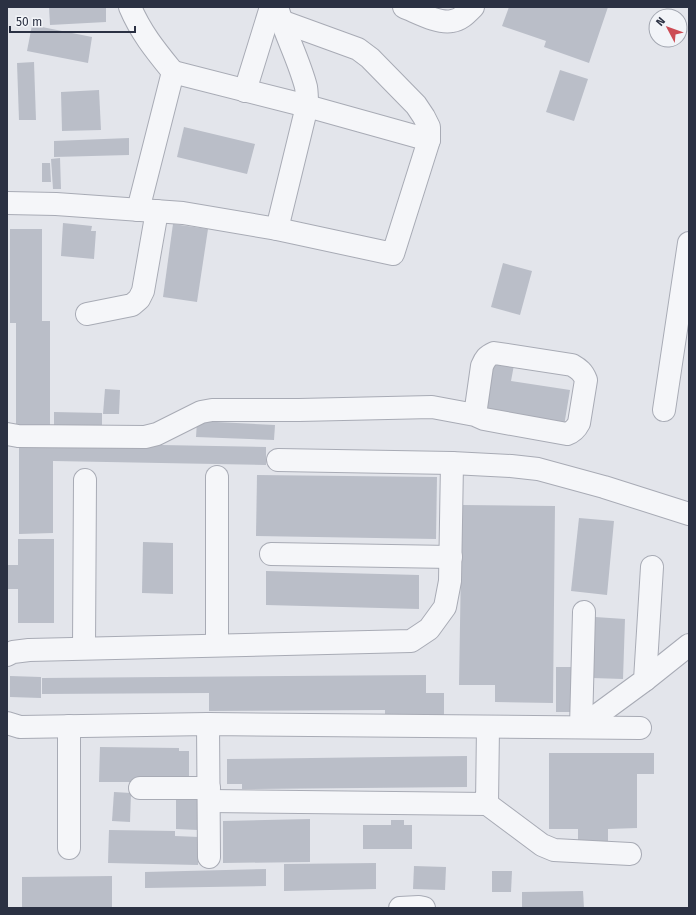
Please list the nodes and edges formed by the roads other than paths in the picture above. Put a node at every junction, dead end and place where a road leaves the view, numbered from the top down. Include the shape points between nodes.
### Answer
1 (130, 7) edge
2 (404, 7) edge
3 (473, 7) edge
4 (277, 12) edge
5 (173, 72) junction
6 (245, 91) junction
7 (307, 106) junction
8 (429, 140) junction
9 (7, 203) edge
10 (148, 210) junction
11 (277, 229) junction
12 (689, 243) edge
13 (87, 314) dead end
14 (664, 410) dead end
15 (475, 415) junction
16 (7, 434) edge
17 (278, 460) dead end
18 (452, 463) junction
19 (217, 477) dead end
20 (85, 480) dead end
21 (689, 514) edge
22 (271, 554) dead end
23 (451, 557) junction
24 (652, 567) dead end
25 (584, 612) dead end
26 (217, 645) junction
27 (689, 645) edge
28 (84, 648) junction
29 (7, 655) edge
30 (645, 680) junction
31 (7, 722) edge
32 (208, 724) junction
33 (69, 726) junction
34 (488, 727) junction
35 (581, 727) junction
36 (640, 728) dead end
37 (140, 788) dead end
38 (209, 794) junction
39 (487, 804) junction
40 (69, 848) dead end
41 (630, 854) dead end
42 (209, 857) dead end
43 (400, 908) edge
44 (424, 908) edge

1 - 5 lane via 146,38
2 - 3 lane via 439,21 452,21 462,17
4 - 6 lane
4 - 7 lane via 302,74
4 - 8 lane via 358,49 370,58 416,105 429,127
5 - 6 lane
5 - 10 lane
6 - 7 lane
7 - 8 lane
7 - 11 lane
8 - 11 lane via 393,254
9 - 10 lane
10 - 11 lane via 183,213
10 - 13 lane via 143,291 139,299 132,305
12 - 14 lane
15 - 15 lane via 484,419 568,434 573,432 579,423 586,380 580,369 572,365 494,353 488,355 482,366
15 - 16 lane via 432,407 212,410 201,412 157,434 145,437
17 - 18 lane
18 - 21 lane via 538,470 604,487
18 - 23 lane
19 - 26 lane
20 - 28 lane
22 - 23 lane
23 - 26 lane via 445,607 429,629 411,641
24 - 30 lane
25 - 35 lane
26 - 28 lane
27 - 30 lane
28 - 29 lane via 29,650
30 - 35 lane
31 - 33 lane via 20,727
32 - 33 lane
32 - 34 lane
32 - 38 lane
33 - 40 lane
34 - 35 lane
34 - 39 lane
35 - 36 lane
37 - 38 lane
38 - 39 lane
38 - 42 lane
39 - 41 lane via 542,845 554,850
43 - 44 lane

